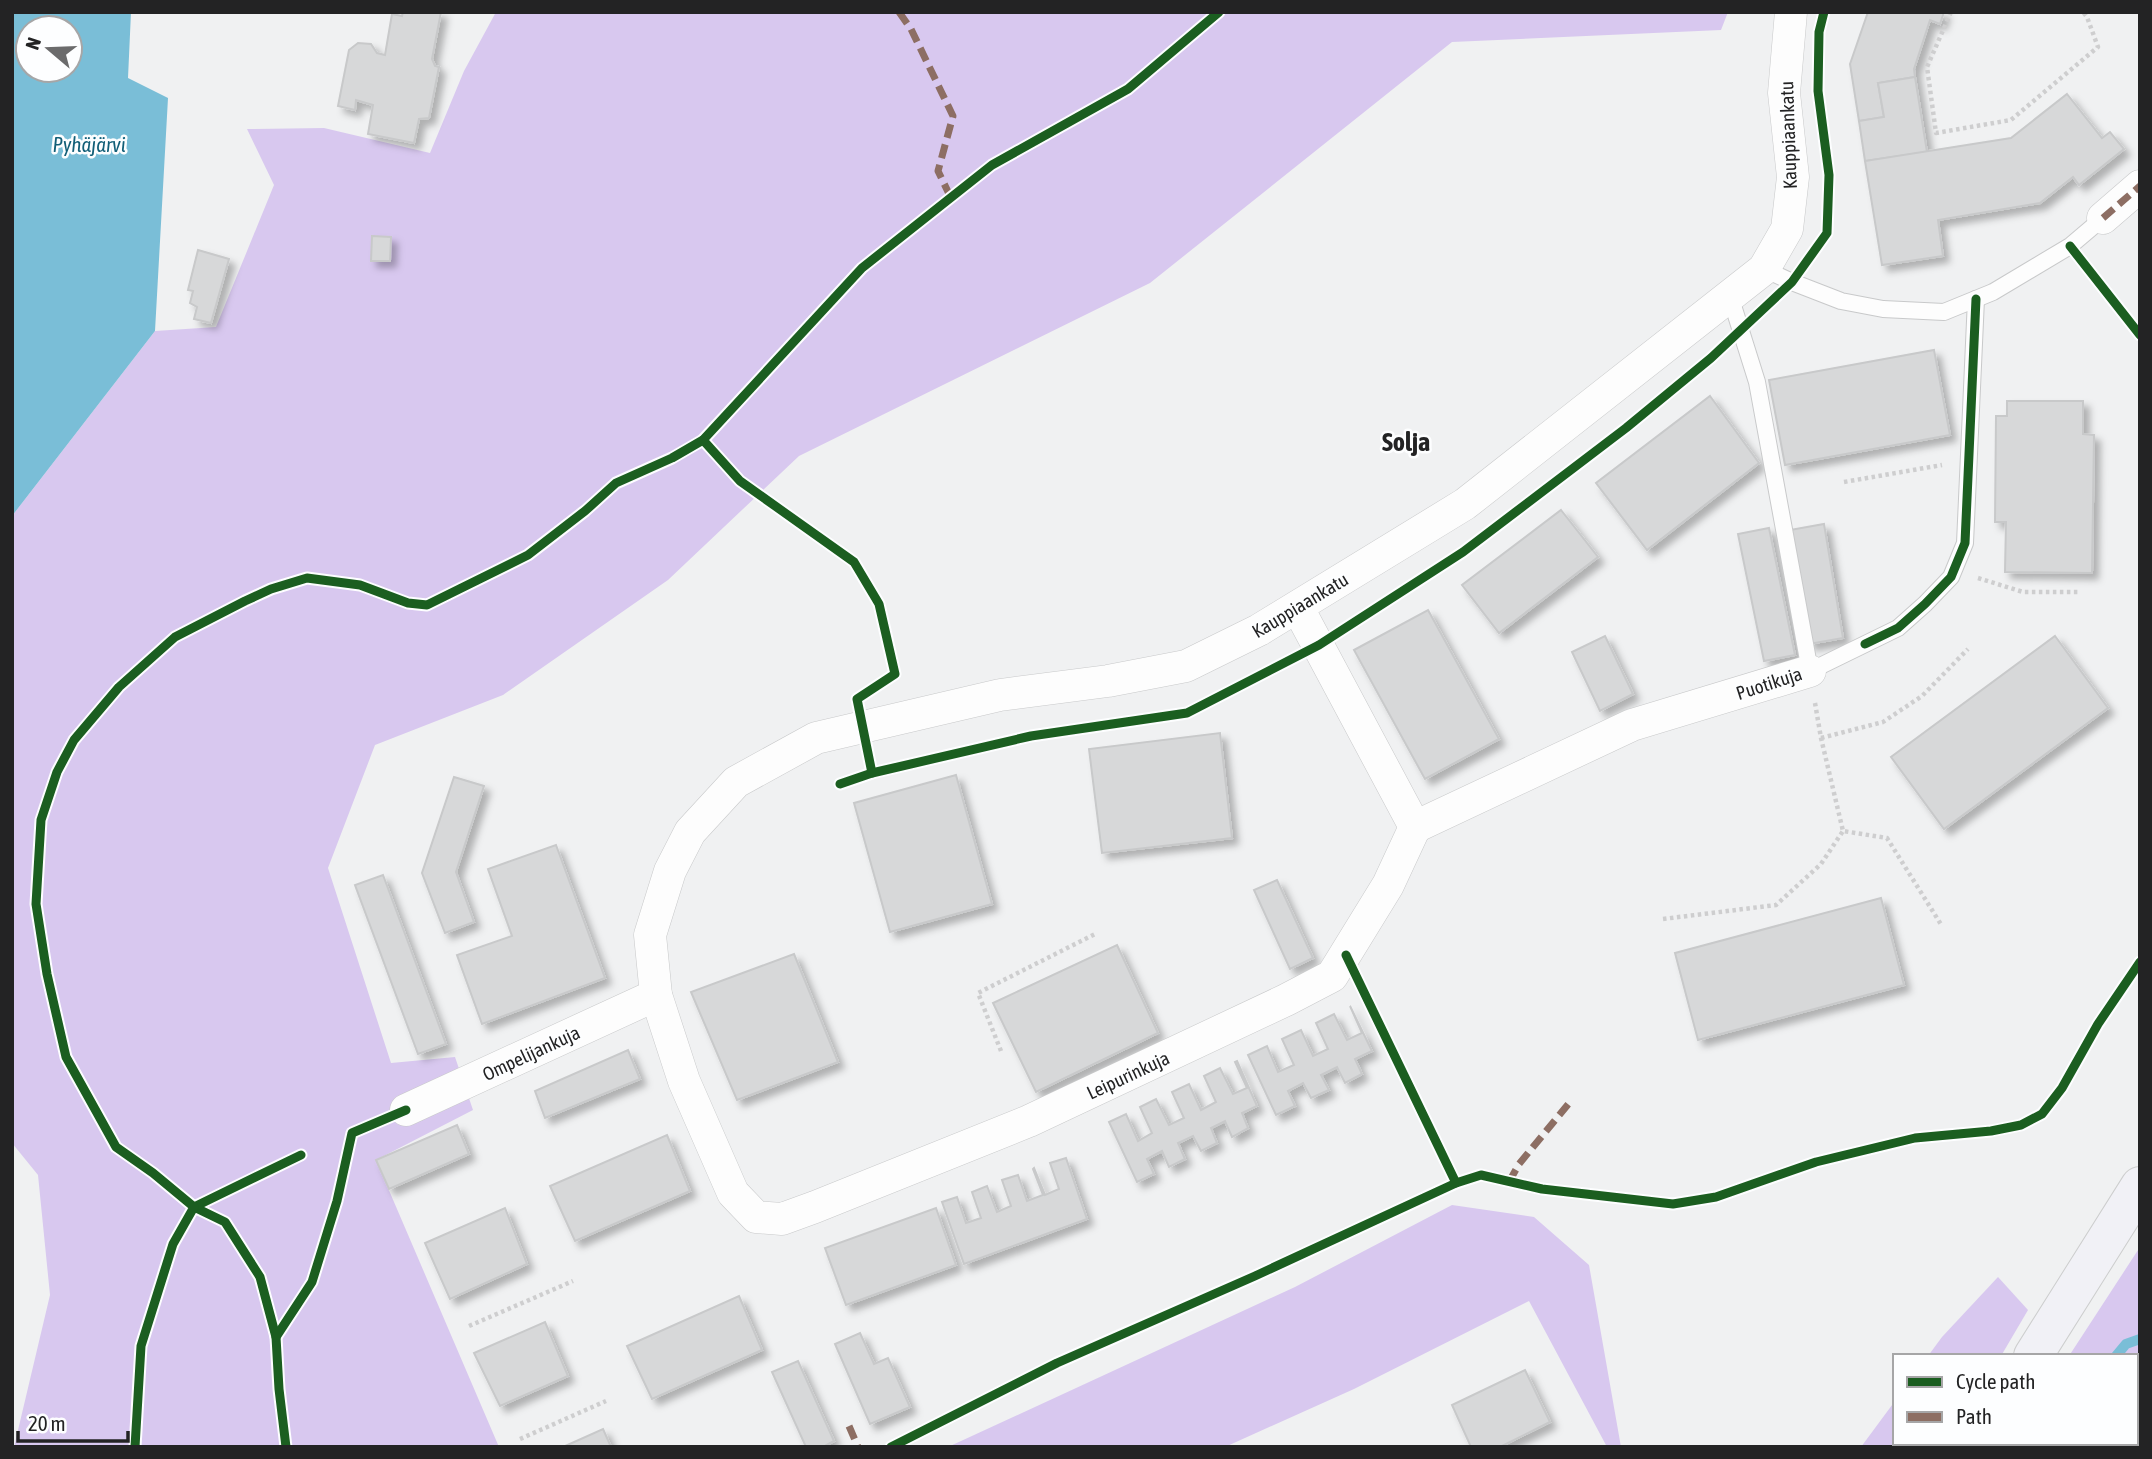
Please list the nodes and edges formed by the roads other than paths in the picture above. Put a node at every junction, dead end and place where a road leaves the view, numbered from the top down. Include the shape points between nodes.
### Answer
1 (1791, 12) edge
2 (2140, 186) edge
3 (2103, 218) joint
4 (1764, 269) junction
5 (1730, 296) junction
6 (1976, 299) junction
7 (1298, 608) junction
8 (1810, 671) junction
9 (1415, 827) junction
10 (656, 995) junction
11 (405, 1110) dead end
12 (2140, 1185) edge
13 (2034, 1354) edge

1 - 4 street, Kauppiaankatu via 1784,93 1793,177 1787,229
2 - 3 street
3 - 6 lane via 2070,246
4 - 5 street, Kauppiaankatu
4 - 6 lane via 1841,301 1883,309 1944,312
5 - 7 street, Kauppiaankatu via 1465,504
5 - 8 lane, Puotikuja via 1757,382
6 - 8 lane via 1965,543 1951,577 1898,628
7 - 9 street
7 - 10 street, Kauppiaankatu via 1186,666 1000,695 816,738 736,782 690,832 670,871 650,935
8 - 9 street, Puotikuja via 1632,725
9 - 10 street, Leipurinkuja via 1388,885 1332,976 1029,1121 782,1219 756,1217 733,1193 684,1081
10 - 11 street, Ompelijankuja
12 - 13 main road

